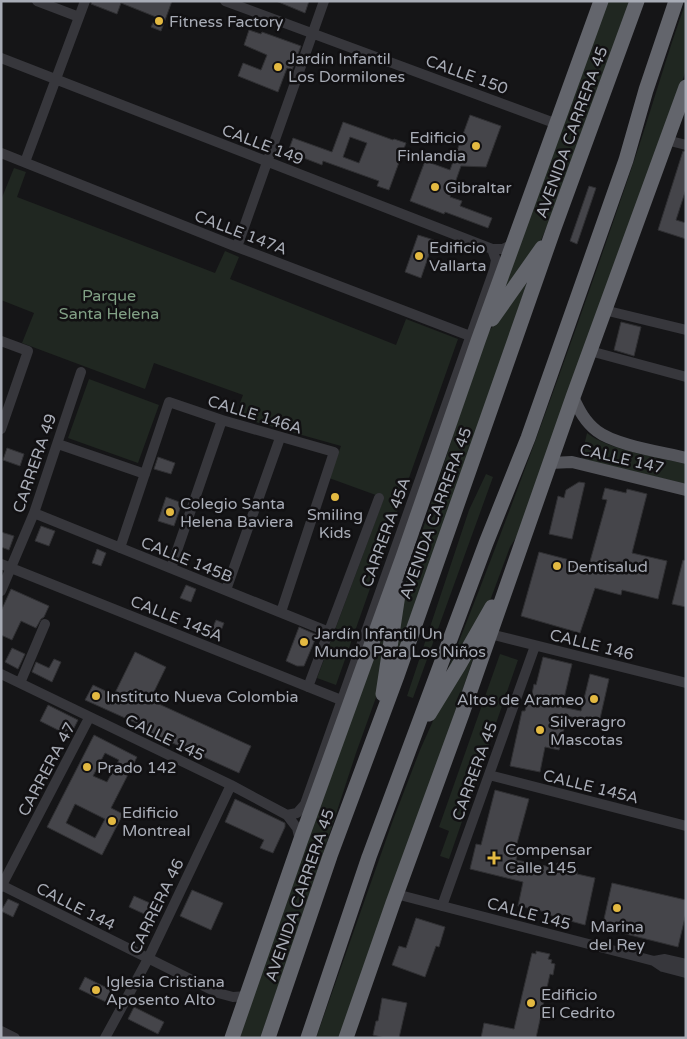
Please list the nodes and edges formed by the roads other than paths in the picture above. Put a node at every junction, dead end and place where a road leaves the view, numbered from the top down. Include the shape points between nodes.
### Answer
1 (37, 1) edge
2 (85, 1) edge
3 (225, 1) edge
4 (324, 1) edge
5 (602, 1) edge
6 (637, 1) edge
7 (676, 1) edge
8 (79, 17) junction
9 (313, 34) junction
10 (1, 58) edge
11 (57, 80) junction
12 (686, 87) edge
13 (557, 124) junction
14 (666, 140) junction
15 (686, 145) edge
16 (1, 153) edge
17 (25, 162) junction
18 (267, 162) junction
19 (554, 228) junction
20 (513, 244) junction
21 (237, 246) junction
22 (492, 249) junction
23 (604, 310) junction
24 (686, 330) edge
25 (474, 339) junction
26 (1, 341) edge
27 (590, 350) junction
28 (81, 372) dead end
29 (686, 377) edge
30 (573, 397) junction
31 (222, 420) junction
32 (1, 429) edge
33 (280, 438) junction
34 (58, 444) junction
35 (686, 458) edge
36 (550, 463) junction
37 (145, 474) junction
38 (686, 490) edge
39 (379, 498) dead end
40 (34, 513) junction
41 (120, 548) junction
42 (403, 557) junction
43 (6, 566) edge
44 (513, 567) junction
45 (171, 568) junction
46 (226, 590) junction
47 (1, 591) edge
48 (280, 612) junction
49 (45, 624) dead end
50 (329, 632) junction
51 (490, 634) junction
52 (535, 646) junction
53 (1, 674) edge
54 (20, 683) junction
55 (686, 683) edge
56 (308, 687) junction
57 (341, 700) junction
58 (89, 718) junction
59 (379, 724) junction
60 (413, 739) junction
61 (488, 776) junction
62 (231, 785) junction
63 (287, 815) junction
64 (686, 826) edge
65 (300, 842) junction
66 (1, 886) edge
67 (396, 894) junction
68 (442, 906) junction
69 (148, 959) junction
70 (654, 961) junction
71 (686, 964) edge
72 (686, 973) edge
73 (247, 996) junction
74 (1, 1031) edge
75 (15, 1038) edge
76 (105, 1038) edge
77 (232, 1038) edge
78 (268, 1038) edge
79 (308, 1038) edge
80 (346, 1038) edge

1 - 8 street
2 - 8 street
3 - 9 street, CALLE 150
4 - 9 street
5 - 13 highway, AVENIDA CARRERA 45
6 - 19 highway, AVENIDA CARRERA 45
7 - 60 highway via 626,160 531,429
8 - 11 street
9 - 13 street, CALLE 150
9 - 18 street
10 - 11 street, CALLE 149
11 - 17 street
11 - 18 street, CALLE 149
12 - 14 highway
13 - 20 highway, AVENIDA CARRERA 45
14 - 15 street
14 - 23 highway
16 - 17 street, CALLE 147A
17 - 21 street, CALLE 147A
18 - 21 street
18 - 22 street, CALLE 149
19 - 25 highway
19 - 59 highway, AVENIDA CARRERA 45
20 - 22 street via 503,249
20 - 25 highway, AVENIDA CARRERA 45
21 - 25 street, CALLE 147A
22 - 25 street, CARRERA 45A via 495,266
23 - 24 street
23 - 27 highway
25 - 42 highway, AVENIDA CARRERA 45
25 - 57 street, CARRERA 45A
26 - 32 street via 28,351
27 - 29 street
27 - 30 highway
28 - 34 street, CARRERA 49
30 - 35 main road, CALLE 147 via 583,417 603,435
30 - 36 highway
31 - 33 street, CALLE 146A
31 - 37 street, CALLE 146A via 169,402
31 - 45 street
33 - 46 street
33 - 48 street, CALLE 146A via 334,452
34 - 37 street
34 - 40 street, CARRERA 49
36 - 38 main road, CALLE 147 via 572,462
36 - 44 highway
37 - 41 street
39 - 50 street, CARRERA 45A
40 - 41 street, CALLE 145B
40 - 43 street, CARRERA 49
41 - 45 street, CALLE 145B
42 - 59 highway
42 - 65 highway, AVENIDA CARRERA 45
43 - 47 street, CARRERA 49
43 - 56 street, CALLE 145A
44 - 51 highway
44 - 60 highway via 459,665
45 - 46 street, CALLE 145B
46 - 48 street, CALLE 145B
48 - 50 street, CALLE 145B
49 - 54 street
50 - 56 street, CARRERA 45A
51 - 52 street, CALLE 146
51 - 67 highway
52 - 55 street, CALLE 146
52 - 61 street, CARRERA 45
53 - 54 street, CALLE 145
54 - 58 street, CALLE 145
56 - 57 street, CALLE 145A
57 - 63 street, CARRERA 45A via 305,804 297,813
58 - 62 street, CALLE 145
58 - 66 street, CARRERA 47
59 - 78 highway, AVENIDA CARRERA 45
60 - 79 highway
61 - 64 street, CALLE 145A
61 - 68 street, CARRERA 45
62 - 63 street, CALLE 145
62 - 69 street, CARRERA 46
63 - 65 street via 297,828
65 - 73 highway, AVENIDA CARRERA 45
66 - 69 street, CALLE 144
67 - 68 street, CALLE 145
67 - 80 highway
68 - 70 street, CALLE 145
69 - 73 street, CALLE 144 via 218,992 233,997
69 - 76 street, CARRERA 46
70 - 71 street, CALLE 145 via 665,959
70 - 72 street, CALLE 145
73 - 77 highway, AVENIDA CARRERA 45
74 - 75 street

